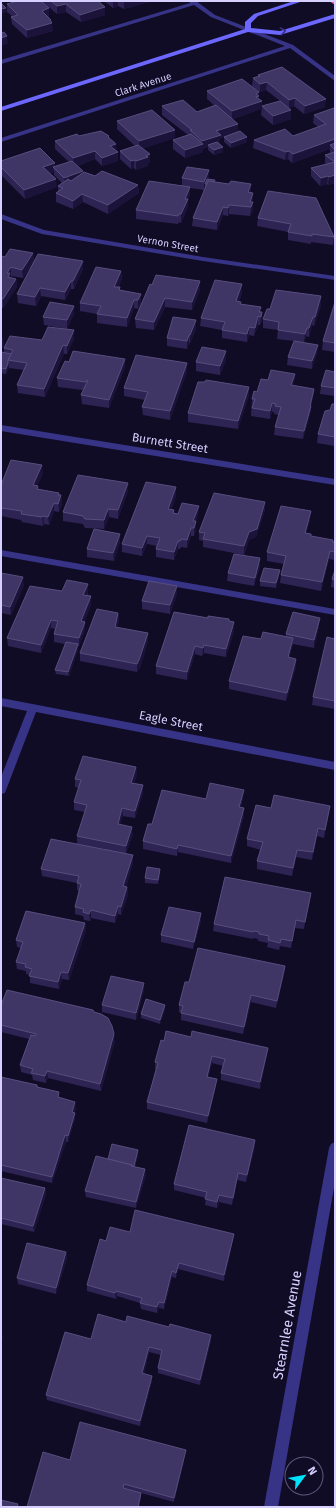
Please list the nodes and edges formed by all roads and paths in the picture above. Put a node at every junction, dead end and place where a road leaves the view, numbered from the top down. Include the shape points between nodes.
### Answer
1 (300, 1) edge
2 (194, 2) edge
3 (335, 16) edge
4 (248, 30) junction
5 (292, 46) junction
6 (1, 62) edge
7 (335, 79) edge
8 (1, 108) edge
9 (1, 140) edge
10 (1, 216) edge
11 (335, 278) edge
12 (1, 428) edge
13 (335, 482) edge
14 (1, 553) edge
15 (335, 612) edge
16 (1, 702) edge
17 (33, 707) junction
18 (335, 766) edge
19 (1, 790) edge
20 (335, 1148) edge
21 (271, 1507) edge

1 - 4 main road via 256,15 248,22
2 - 4 street via 213,16
2 - 6 street
4 -> 3 main road, Clark Avenue via 280,33
4 - 5 street
4 - 8 main road, Clark Avenue
5 - 7 street
5 - 9 street, Clark Avenue
10 - 11 street, Vernon Street via 42,232
12 - 13 street, Burnett Street
14 - 15 street
16 - 17 street, Eagle Street
17 - 18 street, Eagle Street
17 - 19 street
20 - 21 street, Stearnlee Avenue

